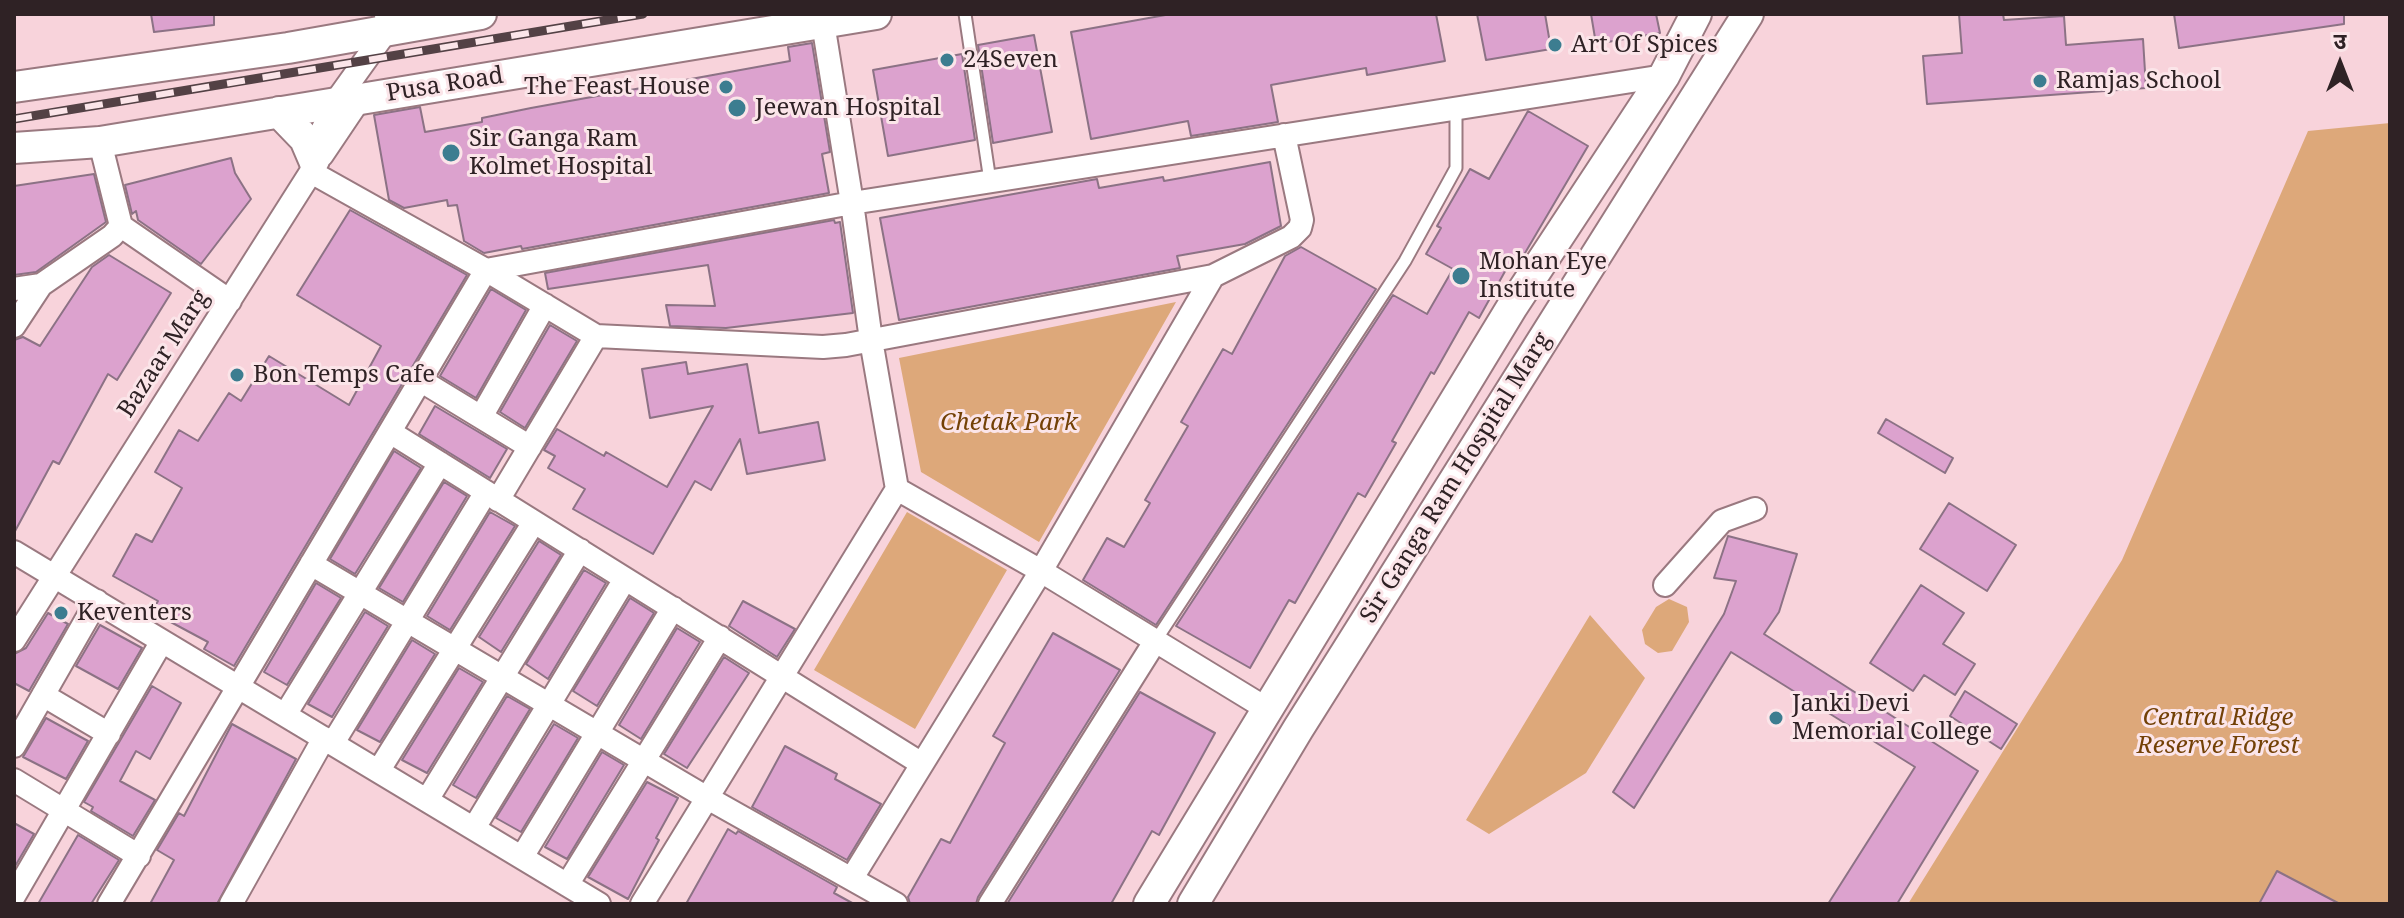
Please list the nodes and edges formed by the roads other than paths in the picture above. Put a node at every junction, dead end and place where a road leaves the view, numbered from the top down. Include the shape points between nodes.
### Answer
1 (481, 14) edge
2 (876, 14) edge
3 (965, 14) edge
4 (1696, 14) edge
5 (1748, 14) edge
6 (420, 19) edge
7 (387, 22) edge
8 (823, 23) junction
9 (1664, 76) junction
10 (14, 87) edge
11 (346, 102) junction
12 (1456, 108) junction
13 (279, 112) junction
14 (1284, 135) junction
15 (100, 142) junction
16 (14, 148) edge
17 (312, 166) junction
18 (990, 181) junction
19 (852, 203) junction
20 (121, 226) junction
21 (486, 270) junction
22 (1213, 276) junction
23 (41, 285) junction
24 (14, 289) edge
25 (230, 301) junction
26 (545, 305) junction
27 (14, 326) edge
28 (596, 336) junction
29 (871, 340) junction
30 (420, 380) junction
31 (481, 417) junction
32 (390, 432) junction
33 (530, 447) junction
34 (440, 463) junction
35 (897, 489) junction
36 (492, 496) junction
37 (1755, 509) dead end
38 (534, 522) junction
39 (580, 550) junction
40 (17, 560) edge
41 (311, 564) junction
42 (1041, 571) junction
43 (54, 575) junction
44 (625, 579) junction
45 (1665, 585) dead end
46 (360, 593) junction
47 (97, 601) junction
48 (673, 608) junction
49 (408, 621) junction
50 (720, 637) junction
51 (14, 640) edge
52 (1156, 640) junction
53 (162, 641) junction
54 (455, 649) junction
55 (782, 676) junction
56 (503, 677) junction
57 (238, 688) junction
58 (43, 695) junction
59 (549, 704) junction
60 (1267, 709) junction
61 (285, 715) junction
62 (1298, 729) junction
63 (597, 733) junction
64 (109, 734) junction
65 (328, 740) junction
66 (14, 746) edge
67 (644, 760) junction
68 (922, 764) junction
69 (379, 770) junction
70 (14, 780) edge
71 (706, 797) junction
72 (427, 800) junction
73 (64, 811) junction
74 (474, 828) junction
75 (139, 856) junction
76 (522, 857) junction
77 (852, 878) junction
78 (567, 885) junction
79 (14, 896) edge
80 (109, 904) edge
81 (231, 904) edge
82 (599, 904) edge
83 (642, 904) edge
84 (896, 904) edge
85 (990, 904) edge
86 (1149, 904) edge
87 (1193, 904) edge

1 - 6 street
2 - 8 street, Pusa Road
3 - 18 lane
4 - 9 street, Sir Ganga Ram Hospital Marg
5 - 62 street, Sir Ganga Ram Hospital Marg
6 - 7 street
7 - 10 street via 288,48
7 - 11 street, Bazaar Marg
8 - 11 street, Pusa Road
8 - 19 street
9 - 12 street
9 - 60 street, Sir Ganga Ram Hospital Marg via 1512,307
11 - 13 street, Pusa Road
11 - 17 street, Bazaar Marg via 324,153
12 - 14 street
12 - 52 lane via 1456,168 1405,261
13 - 15 street, Pusa Road
13 - 17 street via 305,139
14 - 18 street
14 - 22 street via 1300,228
15 - 16 street, Pusa Road
15 - 20 street
17 - 21 street
17 - 25 street, Bazaar Marg
18 - 19 street
19 - 21 street
19 - 29 street
20 - 23 street
20 - 25 street
21 - 26 street
21 - 30 street
22 - 29 street
22 - 42 street
23 - 24 street
23 - 27 street
25 - 43 street, Bazaar Marg
26 - 28 street
26 - 31 street
28 - 29 street via 823,347
28 - 33 street
29 - 35 street
30 - 31 street
30 - 32 street
31 - 33 street
32 - 34 street
32 - 41 street
33 - 36 street
34 - 36 street
34 - 46 street
35 - 42 street
35 - 55 street
36 - 38 street
36 - 49 street
37 - 45 street via 1722,521
38 - 39 street
38 - 54 street
39 - 44 street
39 - 56 street
40 - 43 street
41 - 46 street
41 - 57 street
42 - 52 street
42 - 68 street
43 - 47 street
43 - 51 street, Bazaar Marg
44 - 48 street
44 - 59 street
46 - 49 street
46 - 61 street
47 - 53 street
47 - 58 street
48 - 50 street
48 - 63 street
49 - 54 street
49 - 65 street
50 - 55 street
50 - 67 street
52 - 60 street
52 - 85 street
53 - 57 street
53 - 64 street
54 - 56 street
54 - 69 street
55 - 68 street
55 - 71 street
56 - 59 street
56 - 72 street
57 - 61 street
57 - 75 street
58 - 64 street
58 - 66 street
59 - 63 street
59 - 74 street
60 - 62 street
60 - 86 street, Sir Ganga Ram Hospital Marg
61 - 65 street
62 - 87 street, Sir Ganga Ram Hospital Marg
63 - 67 street
63 - 76 street
64 - 73 street
65 - 69 street
65 - 81 street
67 - 71 street
67 - 78 street
68 - 77 street
69 - 72 street
70 - 73 street
71 - 77 street
71 - 83 street
72 - 74 street
73 - 75 street
73 - 79 street
74 - 76 street
75 - 80 street
76 - 78 street
77 - 84 street
78 - 82 street

